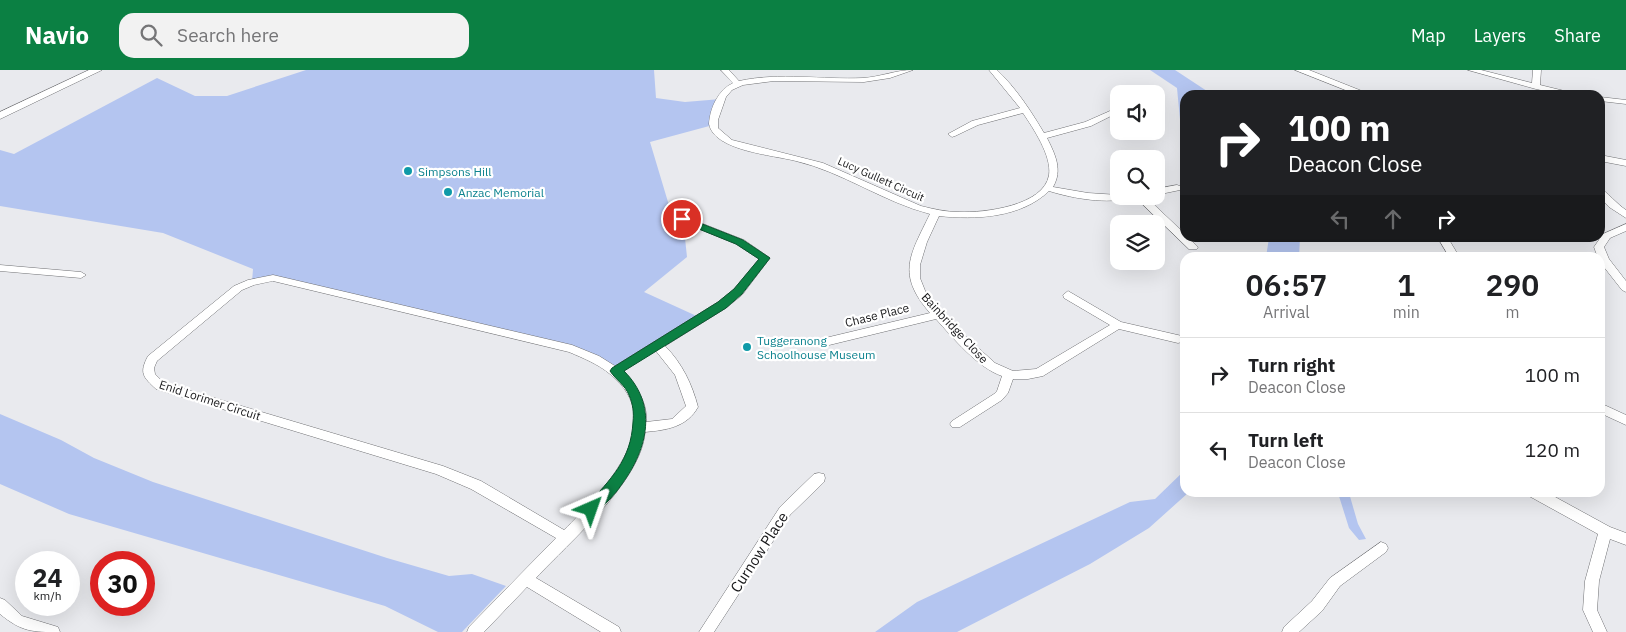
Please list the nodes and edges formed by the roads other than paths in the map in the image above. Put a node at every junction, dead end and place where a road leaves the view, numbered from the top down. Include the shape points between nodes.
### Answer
1 (97, 70) edge
2 (725, 70) edge
3 (909, 70) edge
4 (1009, 70) edge
5 (1300, 70) edge
6 (1472, 70) edge
7 (1537, 70) edge
8 (996, 72) edge
9 (815, 74) edge
10 (737, 83) junction
11 (1536, 87) junction
12 (1354, 90) edge
13 (1551, 90) edge
14 (1605, 100) edge
15 (1626, 102) edge
16 (1024, 110) junction
17 (1110, 113) edge
18 (0, 116) edge
19 (952, 134) dead end
20 (1041, 137) junction
21 (1605, 159) edge
22 (1626, 163) edge
23 (1048, 188) junction
24 (1177, 188) dead end
25 (1165, 190) edge
26 (1605, 196) edge
27 (1110, 197) edge
28 (1149, 205) edge
29 (935, 214) junction
30 (1626, 215) edge
31 (682, 219) dead end
32 (1626, 227) edge
33 (1180, 235) edge
34 (1605, 237) edge
35 (1188, 242) edge
36 (1193, 247) dead end
37 (1605, 261) edge
38 (0, 268) edge
39 (81, 275) dead end
40 (1626, 288) edge
41 (1068, 295) dead end
42 (940, 314) junction
43 (1118, 325) junction
44 (1178, 339) dead end
45 (821, 343) dead end
46 (657, 345) junction
47 (616, 371) junction
48 (1009, 374) junction
49 (1605, 410) edge
50 (1626, 420) edge
51 (956, 424) dead end
52 (640, 427) junction
53 (819, 478) dead end
54 (1543, 497) edge
55 (1605, 530) junction
56 (566, 537) junction
57 (1626, 539) edge
58 (1381, 548) dead end
59 (525, 579) junction
60 (0, 605) edge
61 (53, 632) edge
62 (474, 632) edge
63 (614, 632) edge
64 (706, 632) edge
65 (1289, 632) edge
66 (1600, 632) edge

1 - 18 street
2 - 10 street
3 - 9 street via 866,80
4 - 8 street
5 - 12 street
6 - 11 street
7 - 11 street
8 - 16 street
9 - 10 street via 764,76
10 - 29 street, Lucy Gullett Circuit via 723,94 712,121 719,136 742,147 821,165 908,206
11 - 13 street
14 - 15 street
16 - 19 street via 975,123
16 - 20 street
17 - 20 street via 1082,126
20 - 23 street via 1054,160 1055,171
21 - 22 street
23 - 27 street
23 - 29 street, Lucy Gullett Circuit via 1035,199 994,213
24 - 25 street
26 - 30 street
28 - 33 street
29 - 42 street, Bainbridge Close via 914,272 922,296
31 - 46 street via 740,242 765,258 733,296
32 - 34 street
35 - 36 street
37 - 40 street
38 - 39 street
41 - 43 street
42 - 45 street, Chase Place
42 - 48 street, Bainbridge Close via 986,362
43 - 44 street
43 - 48 street, Bainbridge Close via 1039,372 1025,376
46 - 47 street
46 - 52 street via 679,371 689,390 692,407 687,416 676,423
47 - 52 street, Enid Lorimer Circuit via 636,396
47 - 56 street, Enid Lorimer Circuit via 592,356 572,349 273,278 238,288 162,350 148,368 149,376 160,386 439,470 476,485
48 - 51 street via 998,397
49 - 50 street
52 - 56 street, Enid Lorimer Circuit via 631,459 617,482
53 - 64 street, Curnow Place via 785,511
54 - 55 street
55 - 57 street
55 - 66 street via 1592,581 1590,610
56 - 59 street, Enid Lorimer Circuit
58 - 65 street via 1335,582 1317,606
59 - 62 street, Enid Lorimer Circuit
59 - 63 street
60 - 61 street via 18,621

